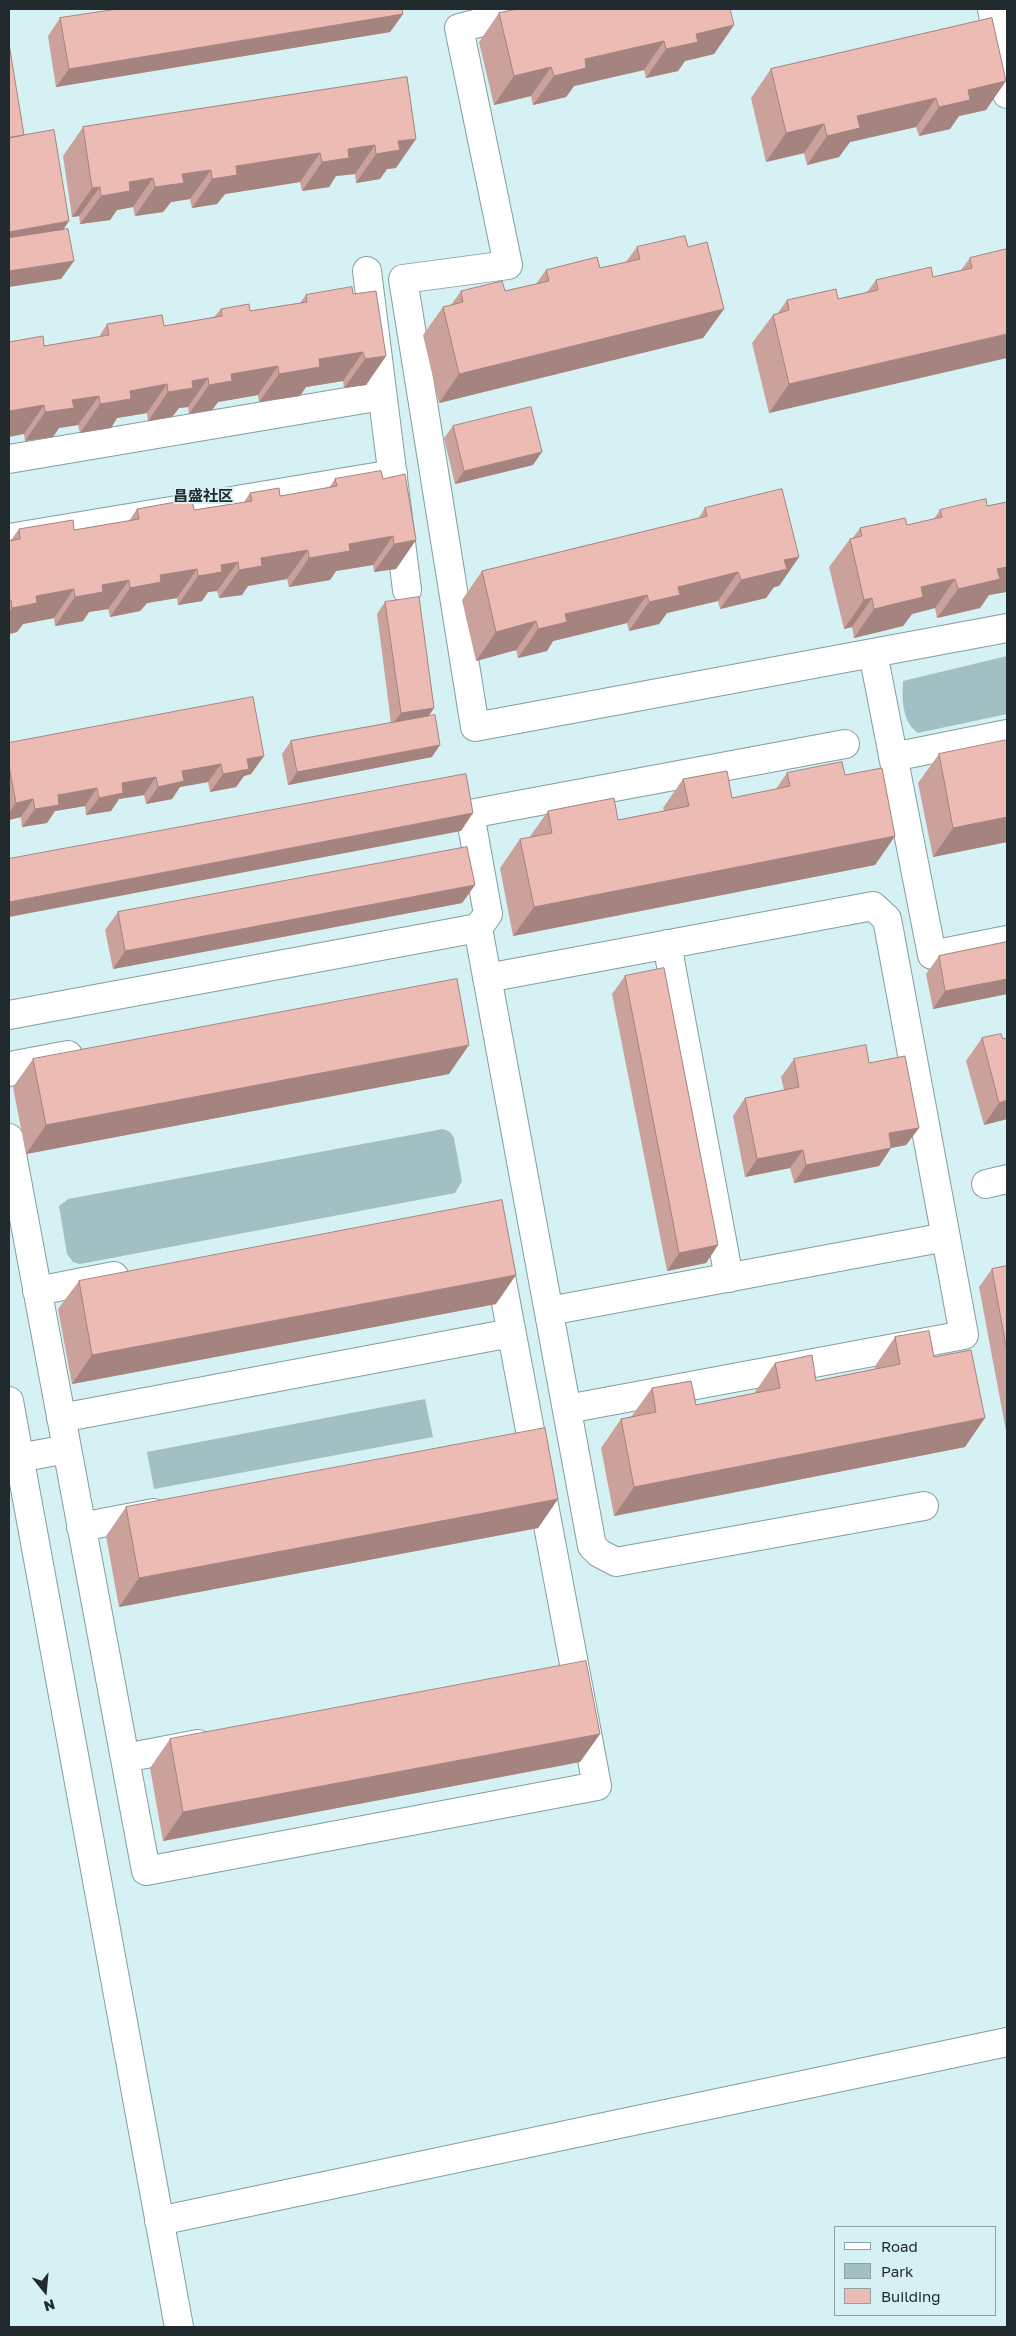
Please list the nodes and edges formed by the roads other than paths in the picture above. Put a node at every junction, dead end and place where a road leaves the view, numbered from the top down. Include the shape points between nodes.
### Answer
1 (535, 9) edge
2 (992, 9) edge
3 (1007, 94) edge
4 (366, 270) dead end
5 (382, 396) junction
6 (9, 459) edge
7 (393, 474) junction
8 (9, 538) edge
9 (407, 590) dead end
10 (1007, 628) edge
11 (873, 653) junction
12 (1007, 734) edge
13 (845, 744) dead end
14 (893, 757) junction
15 (478, 928) junction
16 (1007, 940) edge
17 (667, 944) junction
18 (487, 978) junction
19 (9, 1015) edge
20 (92, 1050) edge
21 (9, 1072) edge
22 (9, 1138) edge
23 (493, 1235) edge
24 (946, 1238) junction
25 (135, 1272) edge
26 (729, 1278) junction
27 (37, 1290) junction
28 (549, 1311) junction
29 (511, 1333) junction
30 (9, 1401) edge
31 (567, 1409) junction
32 (61, 1418) junction
33 (67, 1449) junction
34 (19, 1458) junction
35 (924, 1506) dead end
36 (179, 1508) edge
37 (81, 1526) junction
38 (223, 1740) edge
39 (125, 1758) junction
40 (1007, 2042) edge
41 (160, 2221) junction
42 (179, 2327) edge

1 - 11 street via 459,28 508,264 404,280 475,728
2 - 3 street
4 - 5 street
5 - 6 street
5 - 7 street
7 - 8 street
7 - 9 street
10 - 11 street
11 - 14 street
12 - 14 street
13 - 15 street via 470,814 488,914
14 - 16 street via 932,955
15 - 18 street
15 - 19 street
17 - 18 street
17 - 24 street via 873,906 887,919
17 - 26 street
18 - 28 street
20 - 21 street via 15,1065
22 - 27 street
23 - 29 street
24 - 26 street
24 - 31 street via 964,1336
25 - 27 street
26 - 28 street
27 - 32 street
28 - 31 street
29 - 32 street
29 - 39 street via 522,1444 566,1675 597,1786 146,1871
30 - 34 street
31 - 35 street via 592,1546 598,1554 616,1562
32 - 33 street
33 - 34 street
33 - 37 street
34 - 41 street
36 - 37 street
37 - 39 street
38 - 39 street
40 - 41 street
41 - 42 street

